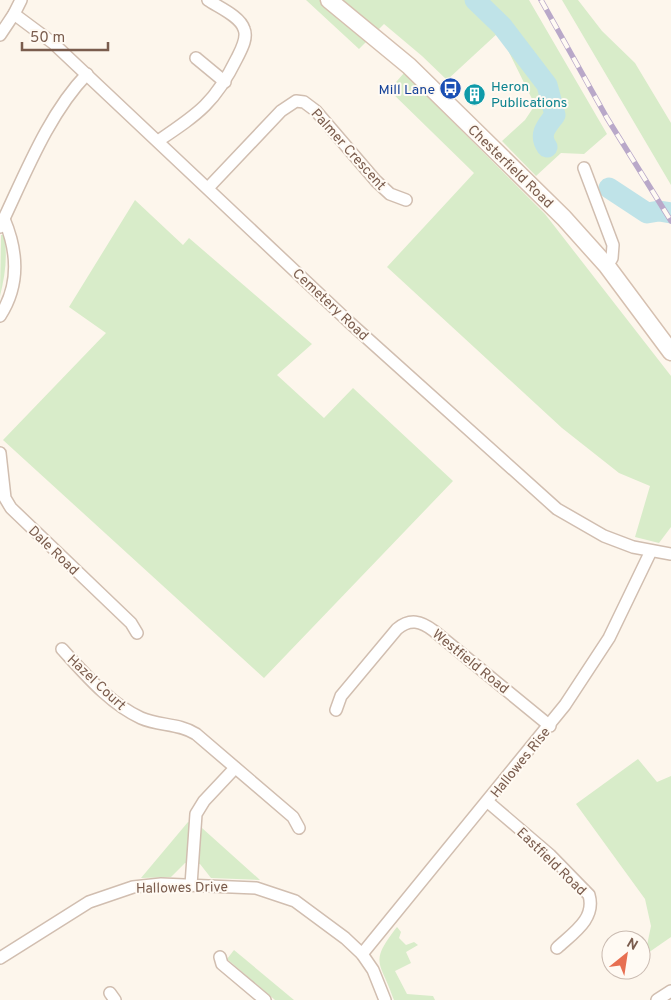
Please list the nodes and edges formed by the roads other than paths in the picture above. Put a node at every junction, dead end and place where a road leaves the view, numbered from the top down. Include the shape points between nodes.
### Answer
1 (21, 0) edge
2 (208, 0) edge
3 (329, 0) edge
4 (14, 14) junction
5 (0, 35) edge
6 (196, 58) dead end
7 (87, 74) junction
8 (225, 82) junction
9 (158, 141) junction
10 (584, 168) dead end
11 (208, 188) junction
12 (406, 200) dead end
13 (2, 223) edge
14 (607, 266) junction
15 (0, 316) edge
16 (671, 352) edge
17 (0, 452) edge
18 (651, 551) junction
19 (671, 554) edge
20 (137, 633) dead end
21 (62, 649) dead end
22 (336, 710) dead end
23 (550, 726) junction
24 (235, 768) junction
25 (488, 802) junction
26 (299, 828) dead end
27 (191, 885) junction
28 (557, 948) dead end
29 (362, 954) junction
30 (220, 957) dead end
31 (0, 958) edge
32 (671, 991) edge
33 (266, 1000) edge
34 (385, 1000) edge
35 (657, 1000) edge

1 - 4 street
2 - 8 street via 244,28 244,44
3 - 14 main road, Chesterfield Road via 409,66 564,218
4 - 5 street
4 - 7 street, Cemetery Road
6 - 8 street
7 - 9 street, Cemetery Road
7 - 13 street via 53,120
8 - 9 street via 199,112
9 - 11 street, Cemetery Road
10 - 14 street via 613,245 612,258
11 - 12 street, Palmer Crescent via 281,111 296,101 304,102 316,111 376,182 390,194
11 - 18 street, Cemetery Road via 356,328 557,509 604,536
13 - 15 street via 14,248 15,263 12,293
14 - 16 main road, Chesterfield Road
17 - 20 street, Dale Road via 5,498 11,508 131,623
18 - 19 street, Cemetery Road
18 - 23 street, Hallowes Rise via 609,638
21 - 24 street, Hazel Court via 121,706 144,719 187,728
22 - 23 street, Westfield Road via 341,696 397,629 404,624 418,622 434,631
23 - 25 street, Hallowes Rise
24 - 26 street, Hazel Court via 293,817
24 - 27 street via 196,814
25 - 28 street, Eastfield Road via 555,860 588,895 591,903 587,919
25 - 29 street, Hallowes Rise
27 - 29 street, Hallowes Drive via 256,888 285,896 306,907
27 - 31 street, Hallowes Drive via 144,885 112,893 70,913
29 - 34 street
30 - 33 street via 222,964
32 - 35 street

